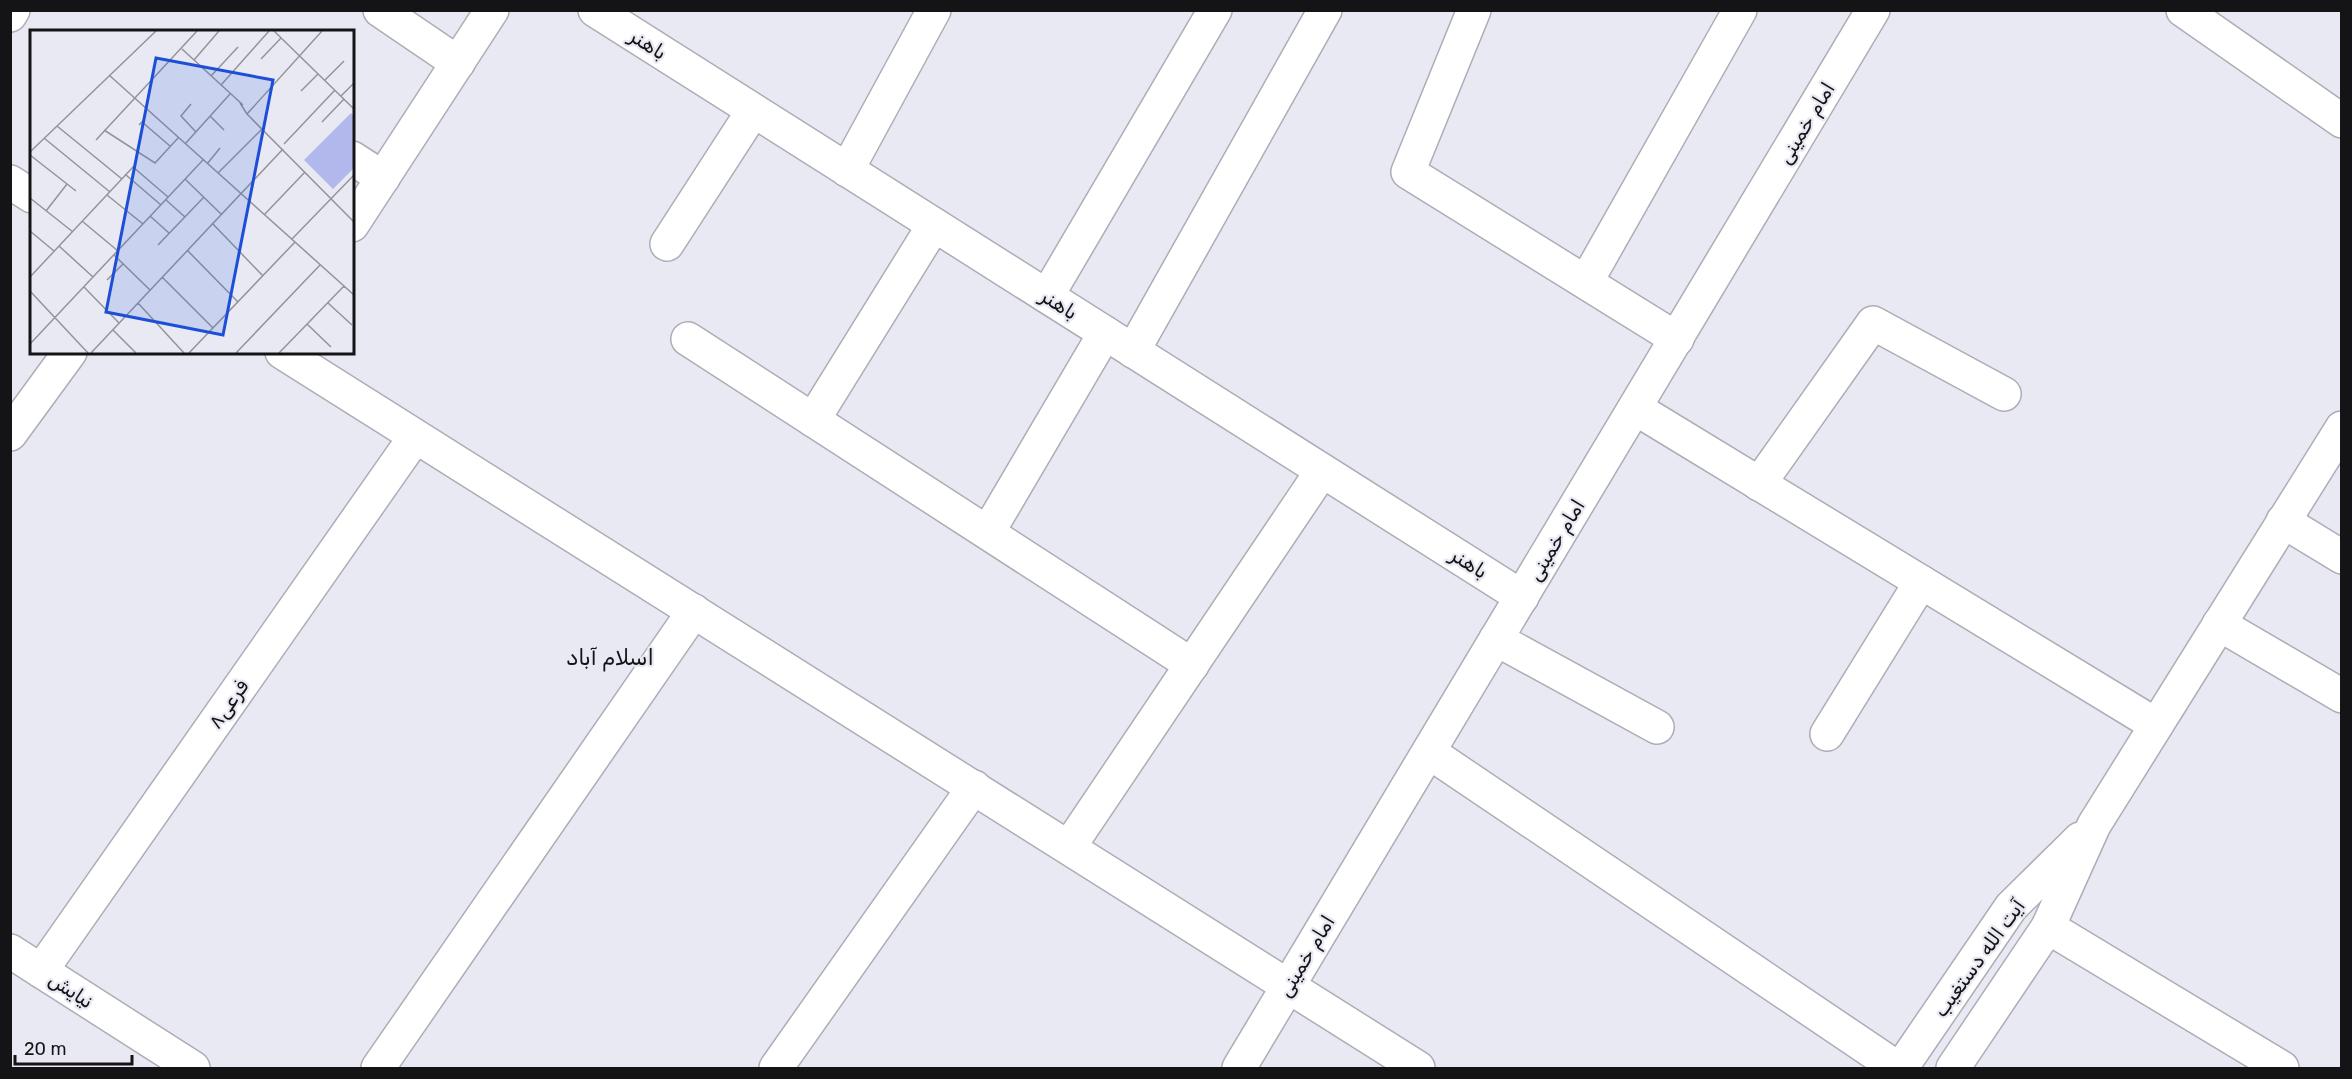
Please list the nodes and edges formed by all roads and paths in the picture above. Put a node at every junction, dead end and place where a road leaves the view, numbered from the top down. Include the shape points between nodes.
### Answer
1 (13, 10) edge
2 (380, 10) edge
3 (492, 10) edge
4 (595, 10) edge
5 (934, 10) edge
6 (1215, 10) edge
7 (1325, 10) edge
8 (1474, 10) edge
9 (1740, 10) edge
10 (1873, 10) edge
11 (2183, 10) edge
12 (10, 15) edge
13 (458, 63) junction
14 (753, 111) junction
15 (2342, 121) edge
16 (354, 159) edge
17 (847, 170) junction
18 (383, 178) junction
19 (10, 182) edge
20 (30, 195) edge
21 (354, 222) edge
22 (934, 225) junction
23 (667, 244) dead end
24 (1586, 282) junction
25 (1047, 296) junction
26 (1106, 333) junction
27 (688, 339) dead end
28 (1677, 339) junction
29 (1133, 351) junction
30 (69, 354) edge
31 (285, 354) edge
32 (2004, 394) dead end
33 (1635, 408) junction
34 (813, 420) junction
35 (2342, 428) edge
36 (10, 434) edge
37 (416, 437) junction
38 (1323, 471) junction
39 (1759, 484) junction
40 (2283, 521) junction
41 (988, 532) junction
42 (2342, 557) edge
43 (1921, 582) junction
44 (1522, 597) junction
45 (694, 611) junction
46 (2219, 624) junction
47 (1496, 639) junction
48 (1192, 665) junction
49 (2342, 696) edge
50 (2156, 725) junction
51 (1657, 727) dead end
52 (1827, 734) dead end
53 (1429, 752) junction
54 (974, 787) junction
55 (2094, 825) junction
56 (1069, 847) junction
57 (2011, 907) junction
58 (2048, 927) junction
59 (10, 951) edge
60 (41, 971) junction
61 (1289, 986) junction
62 (193, 1068) edge
63 (378, 1068) edge
64 (776, 1068) edge
65 (1239, 1068) edge
66 (1418, 1068) edge
67 (1899, 1068) edge
68 (1953, 1068) edge
69 (2282, 1068) edge

1 - 12 street
2 - 13 street
3 - 13 street
4 - 14 street, باهنر
5 - 17 street
6 - 25 street
7 - 29 street
8 - 24 street via 1408,172
9 - 24 street
10 - 28 street, امام خمینی
11 - 15 street
13 - 18 street
14 - 17 street, باهنر
14 - 23 street
16 - 18 street
17 - 22 street, باهنر
18 - 21 street
19 - 20 street
22 - 25 street, باهنر
22 - 34 street
24 - 28 street
25 - 26 street, باهنر
26 - 29 street, باهنر
26 - 41 street
27 - 34 street
28 - 33 street, امام خمینی
29 - 38 street, باهنر
30 - 36 street
31 - 37 street
32 - 39 street via 1873,323
33 - 39 street
33 - 44 street, امام خمینی
34 - 41 street
35 - 40 street
37 - 45 street
37 - 60 street, فرعی۸
38 - 44 street, باهنر
38 - 48 street
39 - 43 street
40 - 42 street
40 - 46 street
41 - 48 street
43 - 50 street
43 - 52 street
44 - 47 street, امام خمینی
45 - 54 street
45 - 63 street
46 - 49 street
46 - 50 street
47 - 51 street
47 - 53 street, امام خمینی
48 - 56 street
50 - 55 street
53 - 61 street, امام خمینی
53 - 67 street
54 - 56 street
54 - 64 street
55 - 57 street, آیت الله دستغیب
55 - 58 street, آیت الله دستغیب
56 - 61 street
57 - 58 street
57 - 67 street, آیت الله دستغیب
58 - 68 street, آیت الله دستغیب
58 - 69 street
59 - 60 street, نیایش
60 - 62 street, نیایش
61 - 65 street, امام خمینی
61 - 66 street

